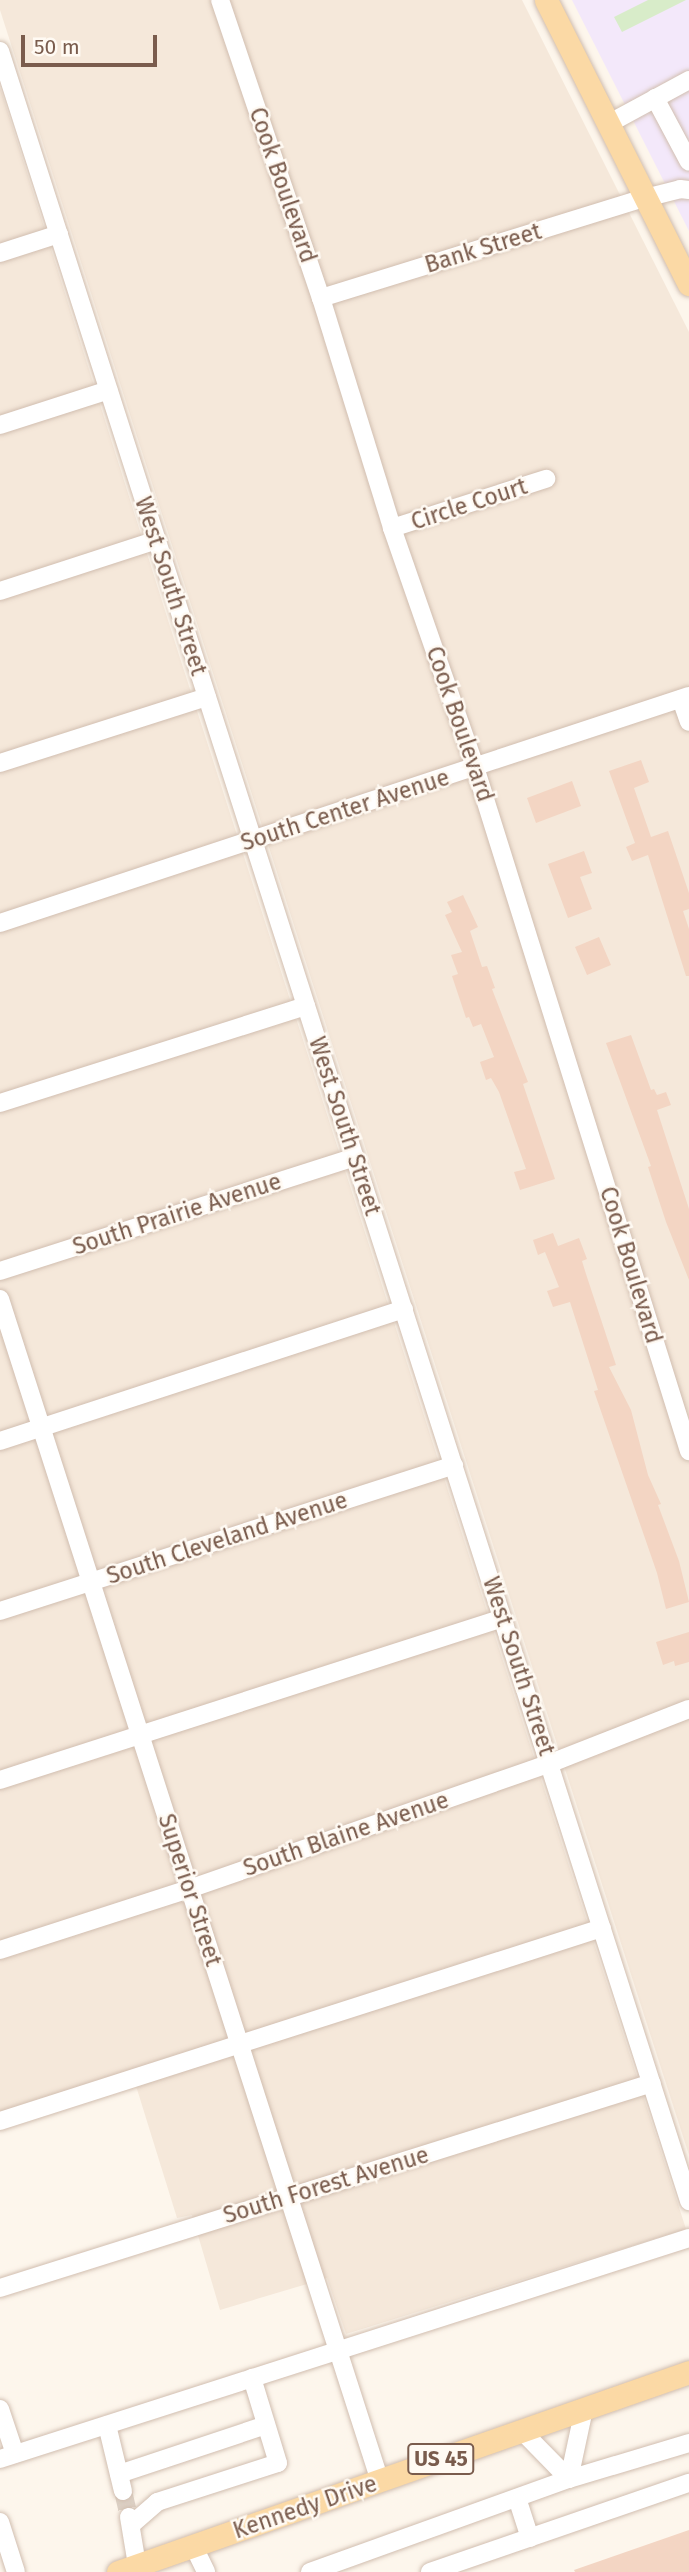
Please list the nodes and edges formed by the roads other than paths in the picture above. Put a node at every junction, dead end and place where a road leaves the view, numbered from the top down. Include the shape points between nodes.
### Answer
1 (220, 0) edge
2 (546, 0) edge
3 (0, 51) edge
4 (689, 80) edge
5 (5, 81) edge
6 (655, 98) junction
7 (608, 124) junction
8 (682, 134) edge
9 (689, 162) edge
10 (689, 190) edge
11 (645, 198) junction
12 (59, 234) junction
13 (0, 253) edge
14 (689, 284) edge
15 (321, 298) junction
16 (109, 390) junction
17 (0, 425) edge
18 (546, 479) dead end
19 (392, 528) junction
20 (157, 540) junction
21 (0, 591) edge
22 (207, 697) junction
23 (685, 697) edge
24 (689, 722) edge
25 (0, 763) edge
26 (475, 766) junction
27 (253, 840) junction
28 (0, 923) edge
29 (306, 1006) junction
30 (0, 1103) edge
31 (355, 1157) junction
32 (0, 1271) edge
33 (0, 1300) edge
34 (404, 1309) junction
35 (41, 1427) junction
36 (0, 1441) edge
37 (689, 1451) edge
38 (453, 1465) junction
39 (91, 1582) junction
40 (0, 1611) edge
41 (503, 1618) junction
42 (689, 1709) edge
43 (140, 1735) junction
44 (551, 1763) junction
45 (0, 1780) edge
46 (190, 1889) junction
47 (602, 1928) junction
48 (0, 1950) edge
49 (239, 2044) junction
50 (652, 2083) junction
51 (0, 2121) edge
52 (288, 2197) junction
53 (689, 2201) edge
54 (689, 2238) edge
55 (0, 2288) edge
56 (338, 2351) junction
57 (689, 2372) edge
58 (252, 2378) junction
59 (0, 2409) edge
60 (584, 2409) junction
61 (107, 2425) junction
62 (266, 2426) junction
63 (522, 2431) junction
64 (689, 2443) edge
65 (7, 2456) edge
66 (569, 2479) junction
67 (380, 2481) junction
68 (689, 2483) edge
69 (517, 2498) junction
70 (0, 2522) edge
71 (530, 2538) junction
72 (193, 2545) junction
73 (127, 2569) edge
74 (16, 2572) edge
75 (206, 2572) edge
76 (310, 2572) edge
77 (430, 2572) edge

1 - 15 street, Cook Boulevard
2 - 7 main road
3 - 5 street, West South Street
4 - 6 street
5 - 12 street, West South Street
6 - 7 street
6 - 8 street
7 - 11 main road
8 - 9 street
10 - 11 street, Bank Street via 680,188
11 - 14 main road
11 - 15 street, Bank Street
12 - 13 street
12 - 16 street, West South Street
15 - 19 street, Cook Boulevard
16 - 17 street
16 - 20 street, West South Street
18 - 19 street, Circle Court
19 - 26 street, Cook Boulevard
20 - 21 street
20 - 22 street, West South Street
22 - 25 street
22 - 27 street, West South Street
23 - 24 street
23 - 26 street, South Center Avenue
26 - 27 street, South Center Avenue
26 - 37 street, Cook Boulevard
27 - 28 street, South Center Avenue
27 - 29 street, West South Street
29 - 30 street
29 - 31 street, West South Street
31 - 32 street, South Prairie Avenue
31 - 34 street, West South Street
33 - 35 street, Superior Street
34 - 35 street
34 - 38 street, West South Street
35 - 36 street
35 - 39 street, Superior Street
38 - 39 street, South Cleveland Avenue
38 - 41 street, West South Street
39 - 40 street, South Cleveland Avenue
39 - 43 street, Superior Street
41 - 43 street
41 - 44 street, West South Street
42 - 44 street, South Blaine Avenue
43 - 45 street
43 - 46 street, Superior Street
44 - 46 street, South Blaine Avenue
44 - 47 street, West South Street
46 - 48 street, South Blaine Avenue
46 - 49 street, Superior Street
47 - 49 street
47 - 50 street, West South Street
49 - 51 street
49 - 52 street, Superior Street
50 - 52 street, South Forest Avenue
50 - 53 street, West South Street
52 - 55 street, South Forest Avenue
52 - 56 street, Superior Street
54 - 56 street
56 - 58 street
56 - 67 street, Superior Street
57 - 60 main road, Kennedy Drive / US 45
58 - 61 street
58 - 62 street
59 - 65 street
60 - 63 main road, Kennedy Drive / US 45
60 - 66 street
61 - 62 street via 121,2482
61 - 65 street
62 - 73 street via 278,2463 157,2502 130,2521
63 - 66 street
63 - 67 main road, Kennedy Drive / US 45
64 - 66 street
66 - 69 street
67 - 72 main road, Kennedy Drive / US 45
68 - 71 street
69 - 71 street
69 - 76 street
70 - 74 street
71 - 77 street
72 - 73 main road, Kennedy Drive / US 45
72 - 75 street

